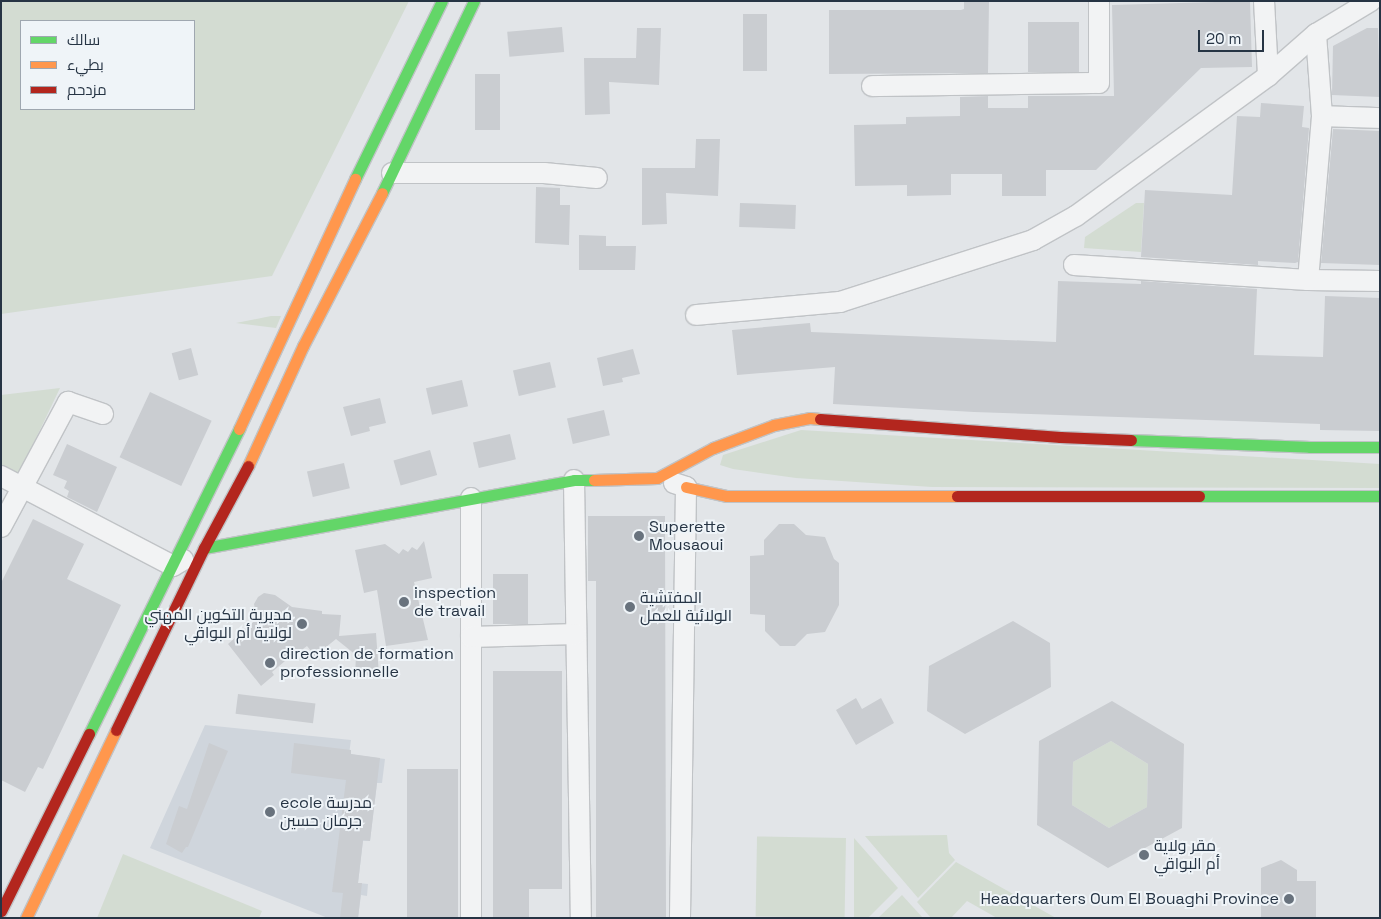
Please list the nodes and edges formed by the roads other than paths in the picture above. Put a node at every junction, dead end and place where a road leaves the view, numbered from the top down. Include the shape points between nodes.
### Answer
1 (442, 1) edge
2 (474, 1) edge
3 (1099, 1) edge
4 (1264, 1) edge
5 (1371, 1) edge
6 (1316, 34) junction
7 (1268, 76) junction
8 (872, 86) dead end
9 (1322, 116) junction
10 (1380, 118) edge
11 (392, 173) junction
12 (597, 178) dead end
13 (1074, 265) dead end
14 (1308, 280) junction
15 (1380, 282) edge
16 (696, 315) dead end
17 (103, 414) dead end
18 (1380, 448) edge
19 (1, 476) edge
20 (657, 478) junction
21 (574, 480) junction
22 (23, 486) junction
23 (686, 487) junction
24 (1380, 496) edge
25 (470, 498) junction
26 (1, 527) edge
27 (204, 548) junction
28 (173, 566) junction
29 (576, 634) junction
30 (471, 638) junction
31 (1, 911) edge
32 (26, 918) edge
33 (470, 918) edge
34 (582, 918) edge
35 (680, 918) edge

1 - 28 main road
2 - 11 main road
3 - 8 street via 1099,83
4 - 7 street
5 - 6 street
6 - 7 street
6 - 9 street
7 - 16 street via 1076,216 1032,240 840,302
9 - 10 street
9 - 14 street
11 - 12 street via 544,173
11 - 27 main road via 303,346 250,464
13 - 14 street
14 - 15 street
17 - 22 street via 68,402
18 - 20 main road via 1060,437 810,418 765,428 713,448
19 - 22 street
20 - 21 main road
20 - 23 street
21 - 25 main road
21 - 29 street
22 - 26 street
22 - 28 street
23 - 24 main road via 727,496
23 - 35 street
25 - 27 main road
25 - 30 street
27 - 28 street
27 - 32 main road
28 - 31 main road
29 - 30 street
29 - 34 street
30 - 33 street

